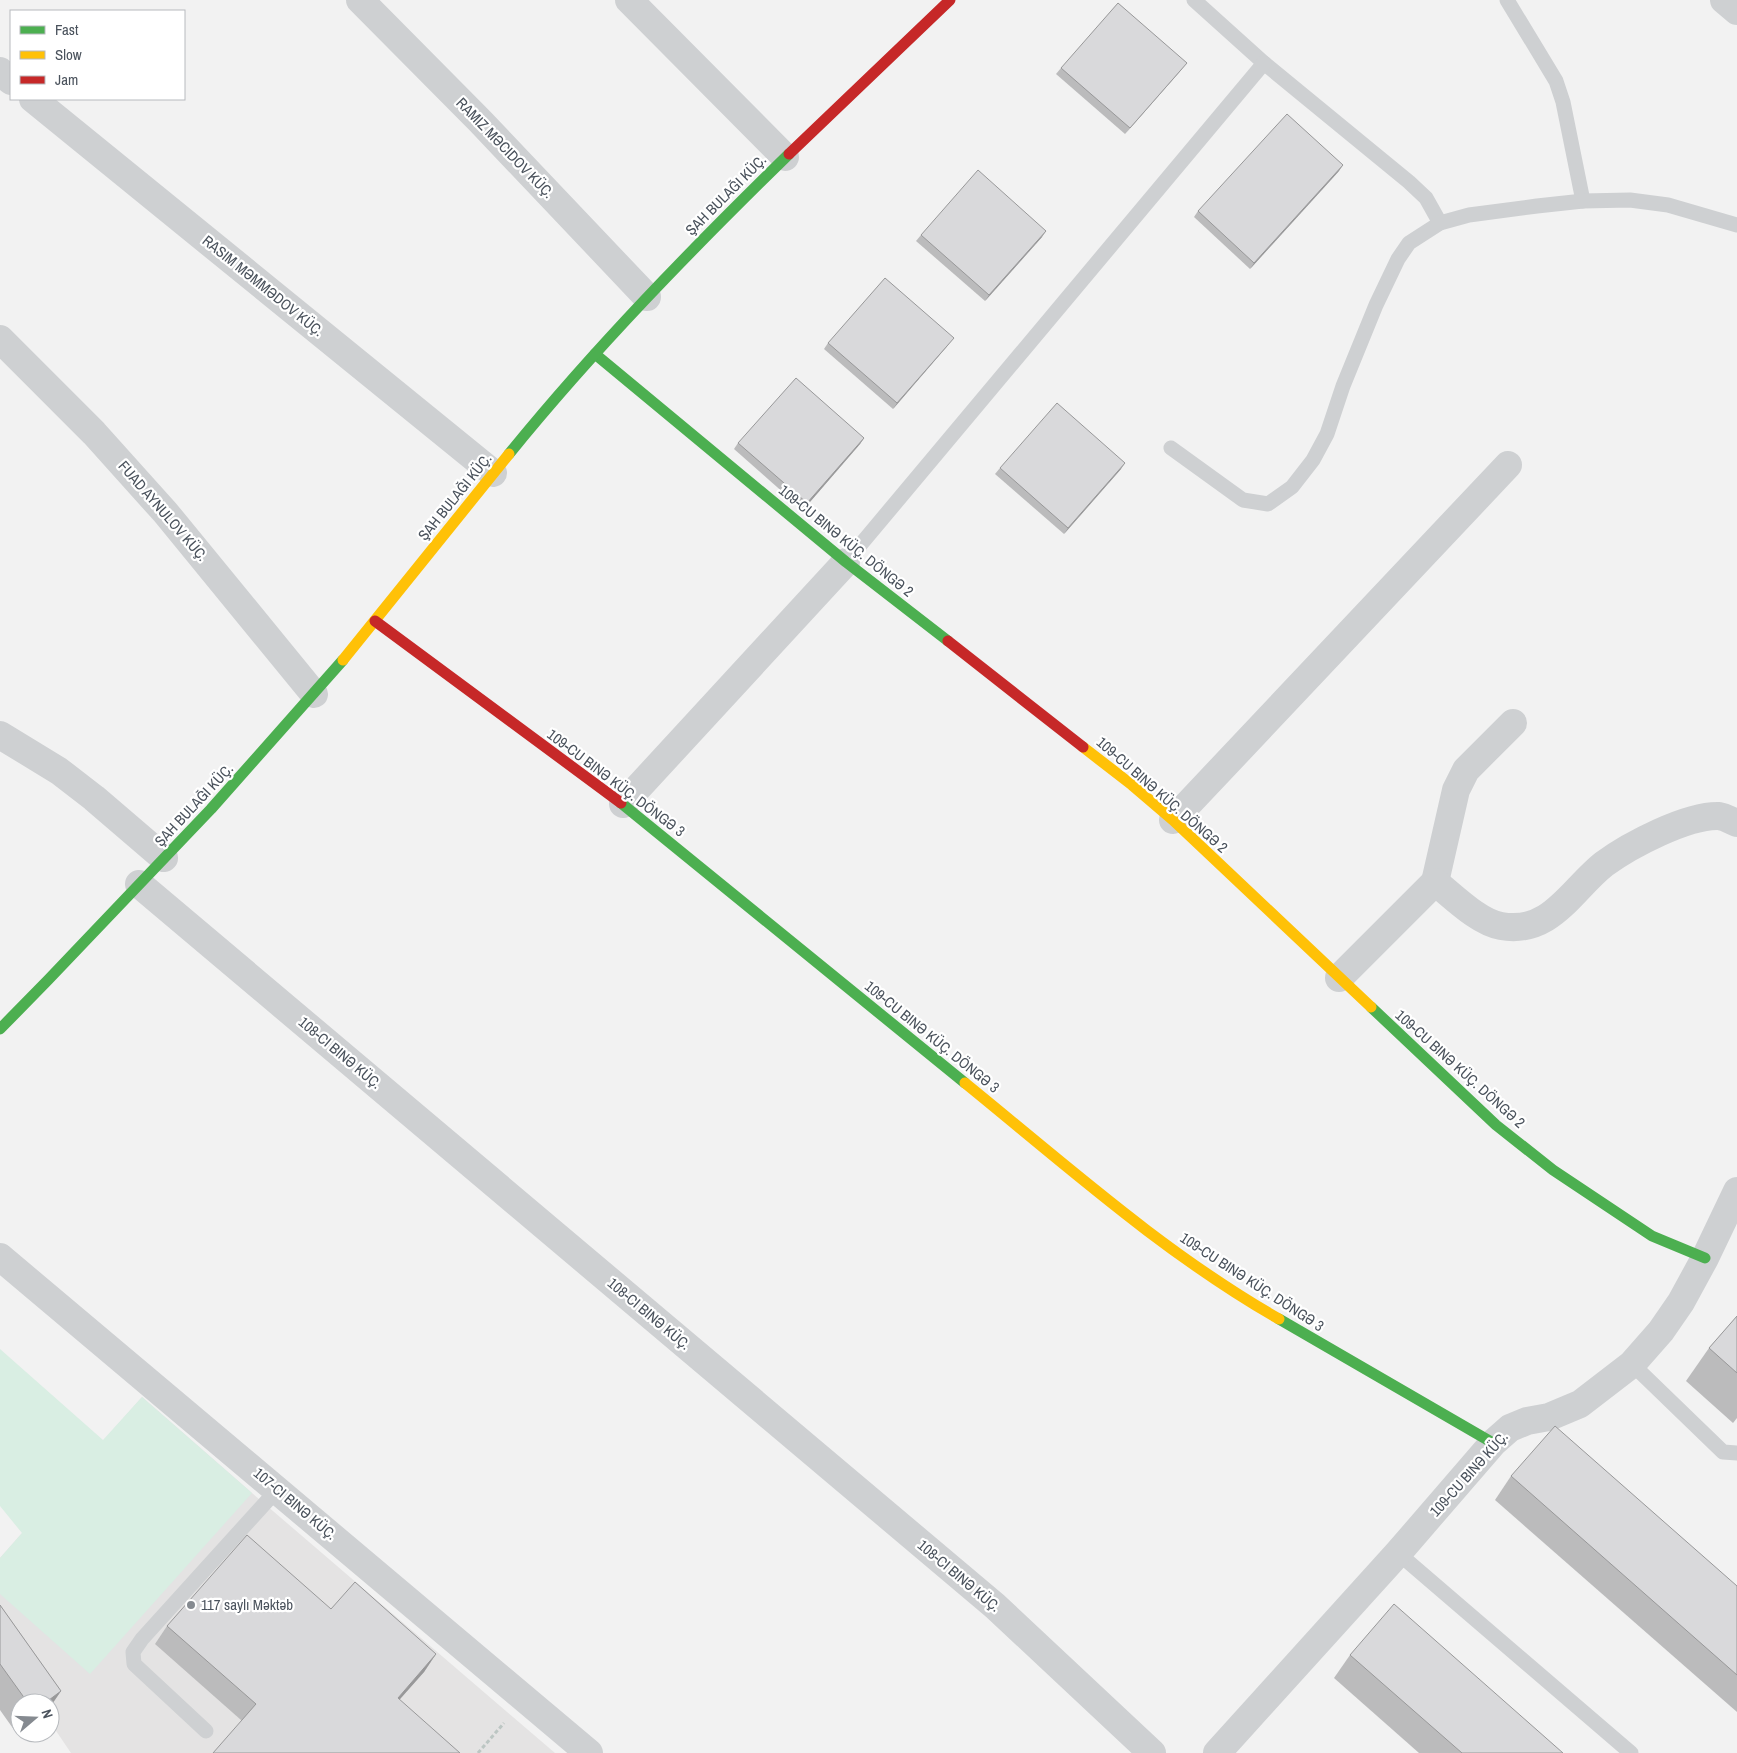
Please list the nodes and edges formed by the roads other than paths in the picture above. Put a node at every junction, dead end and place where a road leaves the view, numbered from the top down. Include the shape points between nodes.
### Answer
1 (360, 0) edge
2 (629, 0) edge
3 (950, 0) edge
4 (1194, 0) edge
5 (1506, 0) edge
6 (1724, 0) edge
7 (1737, 11) edge
8 (1264, 63) junction
9 (0, 72) edge
10 (10, 80) edge
11 (34, 100) edge
12 (784, 157) junction
13 (1583, 201) junction
14 (1440, 223) junction
15 (1737, 225) edge
16 (648, 297) junction
17 (0, 339) edge
18 (595, 354) junction
19 (1171, 448) dead end
20 (1508, 465) dead end
21 (493, 474) junction
22 (846, 562) junction
23 (375, 621) junction
24 (314, 694) junction
25 (1513, 723) dead end
26 (0, 735) edge
27 (623, 804) junction
28 (1173, 820) junction
29 (1737, 823) edge
30 (164, 858) junction
31 (1435, 882) junction
32 (140, 884) junction
33 (1339, 978) junction
34 (0, 1029) edge
35 (1737, 1190) edge
36 (0, 1257) edge
37 (1705, 1258) junction
38 (1632, 1364) junction
39 (1493, 1443) junction
40 (1737, 1453) edge
41 (277, 1490) junction
42 (1398, 1553) junction
43 (206, 1731) dead end
44 (589, 1753) edge
45 (1152, 1753) edge
46 (1217, 1753) edge
47 (1631, 1753) edge

1 - 16 street, RAMIZ MƏCIDOV KÜÇ.
2 - 12 street
3 - 12 street
4 - 8 lane
5 - 13 lane via 1556,81
6 - 7 street
8 - 14 lane via 1409,182 1426,198
8 - 22 lane
9 - 10 street
11 - 21 street, RASIM MƏMMƏDOV KÜÇ.
12 - 16 street
13 - 14 lane via 1469,215
13 - 15 lane via 1630,200 1668,205
14 - 19 lane via 1409,243 1398,259 1376,305 1327,434 1313,460 1292,487 1268,504 1243,500
16 - 18 street
17 - 24 street, FUAD AYNULOV KÜÇ. via 94,433 165,512
18 - 21 street
18 - 22 street, 109-CU BINƏ KÜÇ. DÖNGƏ 2
20 - 28 street
21 - 23 street
22 - 27 street
22 - 28 street, 109-CU BINƏ KÜÇ. DÖNGƏ 2 via 1132,784
23 - 24 street
23 - 27 street, 109-CU BINƏ KÜÇ. DÖNGƏ 3
24 - 30 street
25 - 31 street via 1466,770 1456,790
26 - 30 street via 94,798
27 - 39 street, 109-CU BINƏ KÜÇ. DÖNGƏ 3 via 1127,1215 1195,1265 1273,1316
28 - 33 street, 109-CU BINƏ KÜÇ. DÖNGƏ 2
29 - 31 street via 1720,816 1690,820 1634,845 1604,865 1568,902 1541,922 1500,926 1479,917
30 - 32 street
31 - 33 street
32 - 34 street
32 - 45 street, 108-CI BINƏ KÜÇ. via 995,1606
33 - 37 street, 109-CU BINƏ KÜÇ. DÖNGƏ 2 via 1496,1125 1553,1170 1652,1236
35 - 37 street, 109-CU BINƏ KÜÇ.
36 - 41 street, 107-CI BINƏ KÜÇ.
37 - 38 street, 109-CU BINƏ KÜÇ. via 1681,1302
38 - 39 street, 109-CU BINƏ KÜÇ. via 1554,1424 1526,1421 1510,1428
38 - 40 lane via 1723,1452
39 - 42 street, 109-CU BINƏ KÜÇ.
41 - 43 lane via 133,1652 134,1664
41 - 44 street, 107-CI BINƏ KÜÇ.
42 - 46 street, 109-CU BINƏ KÜÇ.
42 - 47 lane

